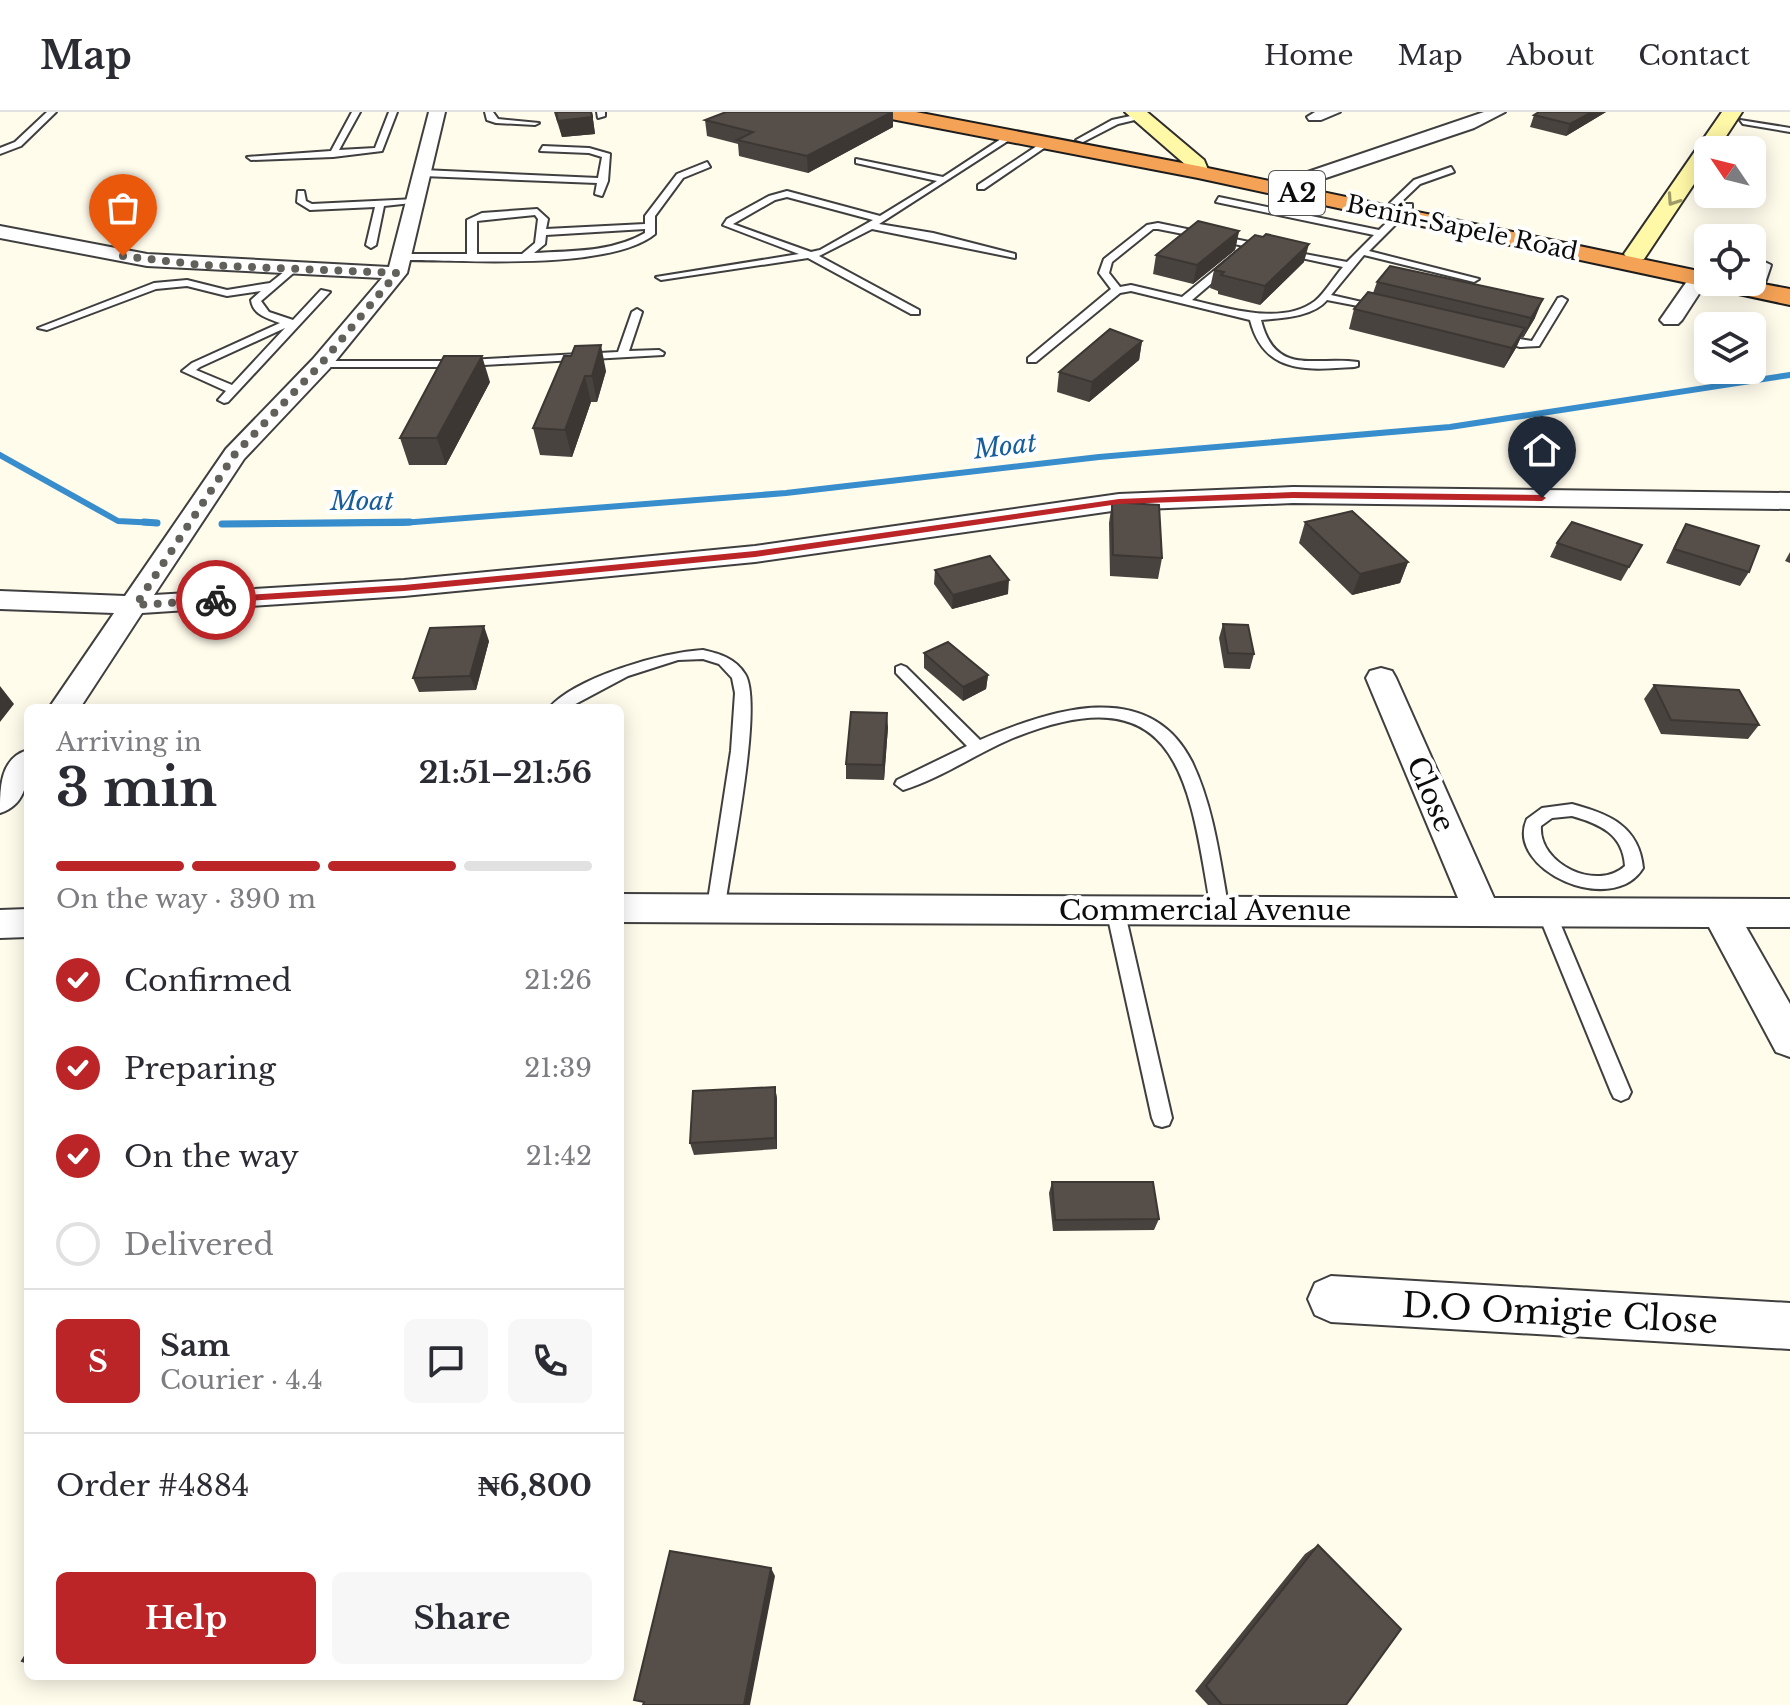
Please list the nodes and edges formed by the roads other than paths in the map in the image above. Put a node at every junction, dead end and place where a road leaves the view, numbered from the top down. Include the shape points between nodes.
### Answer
1 (52, 112) edge
2 (356, 112) edge
3 (393, 112) edge
4 (437, 112) edge
5 (489, 112) edge
6 (886, 112) edge
7 (926, 112) edge
8 (1332, 112) edge
9 (1497, 112) edge
10 (1138, 114) edge
11 (1741, 115) edge
12 (1315, 117) dead end
13 (535, 123) dead end
14 (1790, 130) edge
15 (1732, 136) edge
16 (1010, 137) junction
17 (1080, 140) junction
18 (1046, 144) junction
19 (543, 149) dead end
20 (0, 151) edge
21 (333, 154) junction
22 (251, 157) dead end
23 (859, 161) dead end
24 (707, 165) dead end
25 (1197, 168) junction
26 (1451, 170) dead end
27 (423, 173) junction
28 (945, 180) junction
29 (604, 181) junction
30 (1296, 182) junction
31 (981, 187) dead end
32 (301, 193) dead end
33 (599, 194) dead end
34 (1219, 200) dead end
35 (416, 202) junction
36 (1694, 203) edge
37 (380, 204) junction
38 (1402, 208) junction
39 (878, 223) junction
40 (651, 226) junction
41 (0, 232) edge
42 (542, 232) junction
43 (1382, 234) junction
44 (371, 245) dead end
45 (1251, 245) junction
46 (1363, 252) junction
47 (1636, 254) junction
48 (472, 256) junction
49 (525, 256) junction
50 (813, 256) junction
51 (1012, 256) dead end
52 (1660, 259) junction
53 (400, 265) junction
54 (1349, 265) junction
55 (293, 269) junction
56 (1694, 272) edge
57 (1694, 274) edge
58 (661, 277) dead end
59 (1766, 277) edge
60 (1474, 279) dead end
61 (271, 286) junction
62 (1790, 287) edge
63 (1117, 290) junction
64 (1766, 291) edge
65 (325, 292) dead end
66 (1694, 293) edge
67 (1324, 296) junction
68 (1790, 297) edge
69 (1185, 300) junction
70 (1562, 300) dead end
71 (637, 312) dead end
72 (915, 312) dead end
73 (1399, 314) edge
74 (1255, 318) junction
75 (1671, 320) dead end
76 (292, 323) junction
77 (43, 328) dead end
78 (1475, 333) edge
79 (659, 353) dead end
80 (623, 354) junction
81 (1032, 360) dead end
82 (321, 364) junction
83 (1354, 364) dead end
84 (233, 390) junction
85 (224, 400) dead end
86 (1790, 501) edge
87 (0, 600) edge
88 (136, 605) junction
89 (901, 670) dead end
90 (1381, 678) dead end
91 (67, 704) edge
92 (564, 704) edge
93 (979, 748) junction
94 (24, 767) edge
95 (903, 784) dead end
96 (0, 801) edge
97 (1619, 880) junction
98 (716, 907) junction
99 (624, 908) edge
100 (1115, 909) junction
101 (1220, 910) junction
102 (1481, 910) junction
103 (1546, 911) junction
104 (1641, 912) junction
105 (1720, 913) junction
106 (1790, 913) edge
107 (24, 923) edge
108 (0, 924) edge
109 (1790, 1040) edge
110 (1621, 1092) dead end
111 (1162, 1118) dead end
112 (1331, 1299) dead end
113 (1790, 1326) edge

1 - 20 lane via 18,144
2 - 21 lane
3 - 21 lane via 377,150
4 - 27 street
5 - 13 lane via 496,121
6 - 16 highway, Benin-Sapele Road / A2
7 - 17 highway, Benin-Sapele Road / A2
8 - 12 street
9 - 30 street
10 - 17 lane
10 - 25 main road
11 - 14 lane
11 - 15 main road
11 -> 47 main road
16 - 18 highway, Benin-Sapele Road / A2
16 - 28 lane
17 - 25 highway, Benin-Sapele Road / A2
18 - 25 highway, Benin-Sapele Road / A2
18 - 31 lane
19 - 29 lane via 604,154
21 - 22 lane
23 - 28 lane
24 - 40 lane via 680,176 650,216
25 - 30 highway, Benin-Sapele Road / A2
25 - 38 highway, Benin-Sapele Road / A2
26 - 38 lane via 1417,182
27 - 29 lane
27 - 35 street
28 - 39 lane
29 - 33 lane
30 - 38 highway, Benin-Sapele Road / A2
32 - 37 lane via 302,202 310,207
34 - 43 lane
35 - 37 lane
35 - 53 street
36 - 52 main road
37 - 44 lane
38 - 43 lane
38 - 47 highway, Benin-Sapele Road / A2
38 - 57 highway, Benin-Sapele Road / A2
39 - 50 lane
39 - 50 lane via 787,194 728,225
39 - 51 lane
40 - 42 lane
40 - 49 lane via 646,238 625,246
41 - 55 street via 147,260
42 - 48 lane via 542,215 537,212 478,217 470,223
42 - 49 lane via 538,247
43 - 46 lane
45 - 54 lane
45 - 63 lane via 1150,227 1107,261 1104,273
45 - 69 lane
46 - 54 lane
46 - 60 lane
47 - 52 highway, Benin-Sapele Road / A2
48 - 49 lane
48 - 53 lane
50 - 58 lane
50 - 72 lane
52 - 56 highway, Benin-Sapele Road / A2
53 - 55 street
53 - 82 street
54 - 67 lane
55 - 61 lane
59 - 62 highway
61 - 76 lane via 256,300 257,306
61 - 77 lane via 227,293 187,283 154,286
63 - 69 lane via 1131,288
63 - 81 lane
64 - 68 highway, Benin-Sapele Road / A2
65 - 76 lane
66 - 75 street
67 - 73 lane
67 - 74 lane via 1318,304 1293,313
69 - 74 lane
70 - 78 lane via 1535,344
71 - 80 lane
74 - 83 lane via 1258,340 1276,357 1310,366
76 - 84 lane
76 - 84 lane via 189,370
79 - 80 lane
80 - 82 lane via 463,364
82 - 88 street via 235,454
84 - 85 lane
86 - 88 street via 1293,495 1119,502 755,554 404,588
87 - 88 street
88 - 91 street
89 - 93 lane
90 - 102 street, Close
92 - 98 lane via 661,658 697,654 732,668 740,680 740,741
93 - 95 lane
93 - 101 lane via 1041,720 1100,711 1158,730 1183,760 1201,811
94 - 96 street
97 - 97 lane via 1595,882 1567,875 1544,859 1532,840 1533,823 1548,812 1572,810 1621,831 1634,850 1634,868
97 - 104 lane
98 - 99 street, Commercial Avenue
98 - 100 street, Commercial Avenue
100 - 101 street, Commercial Avenue
100 - 111 lane
101 - 102 street, Commercial Avenue
102 - 103 street, Commercial Avenue
103 - 104 street, Commercial Avenue
103 - 110 lane
104 - 105 street, Commercial Avenue
105 - 106 street, Commercial Avenue
105 - 109 street
107 - 108 street
112 - 113 street, D.O Omigie Close

